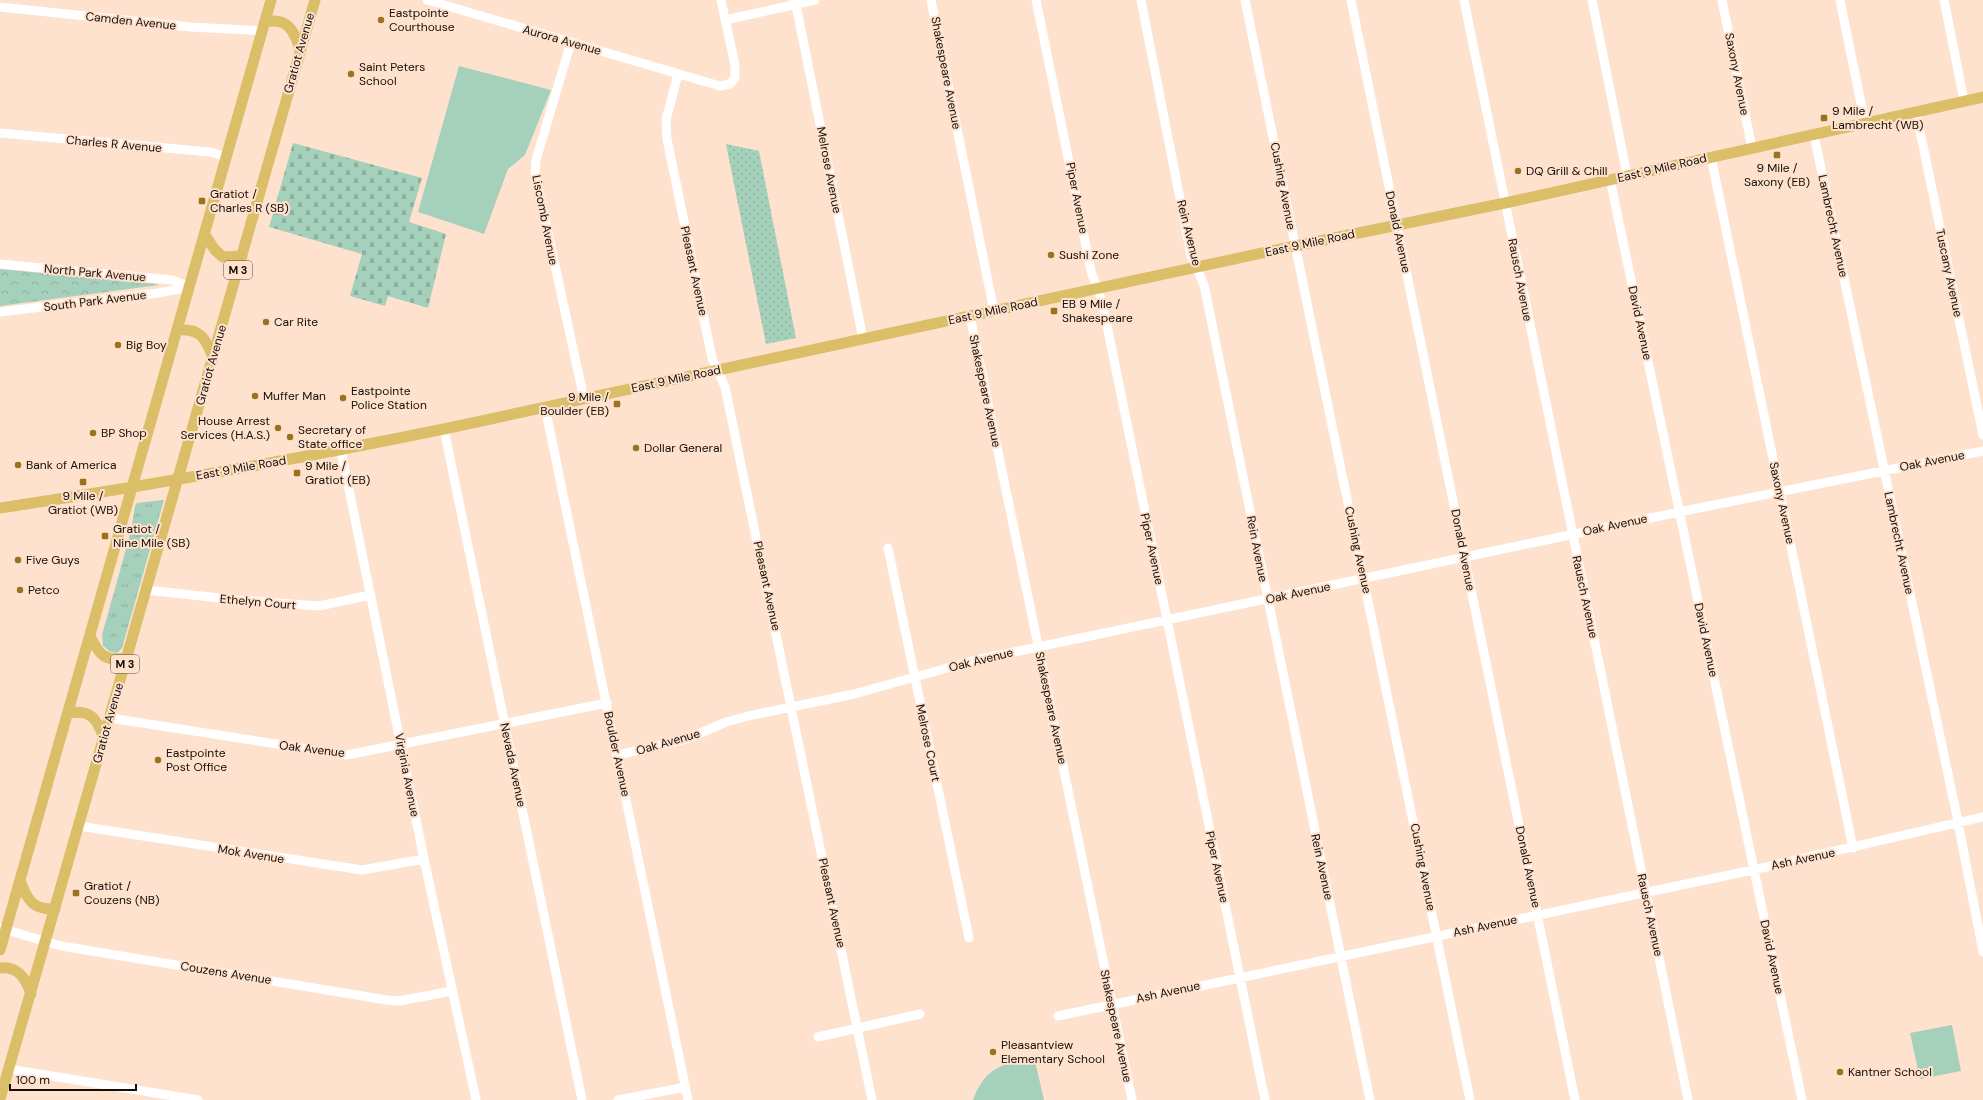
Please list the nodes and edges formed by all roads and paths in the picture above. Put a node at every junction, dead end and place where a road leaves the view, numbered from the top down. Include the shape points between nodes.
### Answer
1 (272, 0) edge
2 (315, 0) edge
3 (427, 0) edge
4 (721, 0) edge
5 (815, 0) edge
6 (931, 0) edge
7 (1036, 0) edge
8 (1141, 0) edge
9 (1245, 0) edge
10 (1351, 0) edge
11 (1464, 0) edge
12 (1592, 0) edge
13 (1722, 0) edge
14 (1840, 0) edge
15 (1944, 0) edge
16 (795, 2) edge
17 (0, 7) edge
18 (725, 20) junction
19 (264, 27) junction
20 (571, 42) junction
21 (300, 49) junction
22 (678, 74) junction
23 (1983, 97) edge
24 (1964, 101) junction
25 (1916, 112) junction
26 (1865, 123) junction
27 (0, 133) edge
28 (1814, 135) junction
29 (1752, 148) junction
30 (227, 157) junction
31 (1711, 157) junction
32 (1628, 175) junction
33 (1610, 179) junction
34 (1505, 203) junction
35 (1397, 226) junction
36 (205, 235) junction
37 (1295, 246) junction
38 (242, 256) junction
39 (0, 264) edge
40 (1196, 268) junction
41 (190, 287) junction
42 (1098, 288) junction
43 (994, 311) junction
44 (0, 312) edge
45 (970, 316) junction
46 (177, 330) junction
47 (863, 339) junction
48 (213, 358) junction
49 (717, 371) junction
50 (584, 399) junction
51 (545, 408) junction
52 (444, 429) junction
53 (1983, 435) edge
54 (341, 450) junction
55 (1983, 451) edge
56 (1884, 471) junction
57 (178, 479) junction
58 (133, 487) junction
59 (1780, 492) junction
60 (0, 508) edge
61 (1679, 512) junction
62 (1572, 534) junction
63 (888, 548) dead end
64 (1464, 558) junction
65 (1364, 579) junction
66 (146, 590) junction
67 (370, 595) junction
68 (1267, 600) junction
69 (1167, 620) junction
70 (90, 636) junction
71 (1038, 647) junction
72 (127, 658) junction
73 (915, 678) junction
74 (607, 704) junction
75 (792, 708) junction
76 (68, 713) junction
77 (110, 718) junction
78 (504, 724) junction
79 (104, 738) junction
80 (401, 744) junction
81 (618, 755) junction
82 (1983, 817) edge
83 (1957, 823) junction
84 (79, 826) junction
85 (1853, 848) junction
86 (424, 859) junction
87 (1754, 870) junction
88 (20, 880) junction
89 (1645, 892) junction
90 (55, 909) junction
91 (1538, 914) junction
92 (3, 929) edge
93 (1437, 936) junction
94 (969, 938) dead end
95 (46, 942) junction
96 (0, 950) edge
97 (1983, 952) edge
98 (1340, 956) junction
99 (0, 968) edge
100 (1240, 977) junction
101 (452, 991) junction
102 (30, 994) junction
103 (1112, 1004) junction
104 (920, 1014) dead end
105 (1058, 1016) dead end
106 (857, 1027) junction
107 (818, 1037) dead end
108 (9, 1069) junction
109 (686, 1087) junction
110 (0, 1099) edge
111 (198, 1100) edge
112 (476, 1100) edge
113 (582, 1100) edge
114 (618, 1100) edge
115 (688, 1100) edge
116 (872, 1100) edge
117 (1132, 1100) edge
118 (1264, 1100) edge
119 (1370, 1100) edge
120 (1470, 1100) edge
121 (1575, 1100) edge
122 (1688, 1100) edge
123 (1802, 1100) edge

1 - 19 main road
2 - 21 main road, Gratiot Avenue / M 3
3 - 20 street, Aurora Avenue
4 - 18 street
5 - 16 street
6 - 43 street, Shakespeare Avenue
7 - 42 street, Piper Avenue via 1092,275
8 - 40 street, Rein Avenue via 1191,255
9 - 37 street, Cushing Avenue
10 - 35 street, Donald Avenue
11 - 34 street, Rausch Avenue
12 - 32 street
13 - 29 street, Saxony Avenue
14 - 26 street
15 - 24 street
16 - 18 street
16 - 47 street, Melrose Avenue
17 - 19 street, Camden Avenue via 191,27
18 - 22 street, Aurora Avenue via 735,65 735,78 730,84 720,86
19 - 21 main road via 277,21 286,24 297,39
19 - 30 main road
20 - 22 street, Aurora Avenue
20 - 50 street, Liscomb Avenue via 536,160 535,173
21 - 38 main road, Gratiot Avenue / M 3
22 - 49 street, Pleasant Avenue via 666,128 712,358
23 - 24 main road, East 9 Mile Road
24 - 25 main road, East 9 Mile Road
25 - 26 main road, East 9 Mile Road
25 - 53 street, Tuscany Avenue
26 - 28 main road, East 9 Mile Road
27 - 30 street, Charles R Avenue via 210,152
28 - 29 main road, East 9 Mile Road
28 - 56 street, Lambrecht Avenue
29 - 31 main road, East 9 Mile Road
30 - 36 main road
31 - 32 main road, East 9 Mile Road
31 - 59 street, Saxony Avenue
32 - 33 main road, East 9 Mile Road
33 - 34 main road, East 9 Mile Road
33 - 61 street, David Avenue
34 - 35 main road, East 9 Mile Road
34 - 62 street, Rausch Avenue
35 - 37 main road, East 9 Mile Road
35 - 64 street, Donald Avenue
36 - 38 main road via 223,257
36 - 41 main road
37 - 40 main road, East 9 Mile Road
37 - 65 street, Cushing Avenue
38 - 48 main road, Gratiot Avenue / M 3
39 - 41 street, North Park Avenue via 172,280
40 - 42 main road, East 9 Mile Road
40 - 68 street, Rein Avenue via 1204,285
41 - 44 street, South Park Avenue
41 - 46 main road
42 - 43 main road, East 9 Mile Road
42 - 69 street, Piper Avenue
43 - 45 main road, East 9 Mile Road
45 - 47 main road, East 9 Mile Road
45 - 71 street, Shakespeare Avenue
46 - 48 main road via 189,329 200,334
46 - 58 main road
47 - 49 main road, East 9 Mile Road
48 - 57 main road, Gratiot Avenue / M 3
49 - 50 main road, East 9 Mile Road
49 - 75 street, Pleasant Avenue via 725,387
50 - 51 main road, East 9 Mile Road
51 - 52 main road, East 9 Mile Road
51 - 74 street, Boulder Avenue
52 - 54 main road, East 9 Mile Road
52 - 78 street, Nevada Avenue
54 - 57 main road, East 9 Mile Road
54 - 67 street, Virginia Avenue
55 - 56 street, Oak Avenue
56 - 59 street, Oak Avenue
56 - 83 street, Lambrecht Avenue
57 - 58 main road, East 9 Mile Road
57 - 66 main road, Gratiot Avenue / M 3
58 - 60 main road, East 9 Mile Road
58 - 70 main road
59 - 61 street, Oak Avenue
59 - 85 street, Saxony Avenue
61 - 62 street, Oak Avenue
61 - 87 street, David Avenue
62 - 64 street, Oak Avenue
62 - 89 street, Rausch Avenue
63 - 73 street, Melrose Court
64 - 65 street, Oak Avenue
64 - 91 street, Donald Avenue
65 - 68 street, Oak Avenue
65 - 93 street, Cushing Avenue
66 - 67 street, Ethelyn Court via 319,606
66 - 72 main road, Gratiot Avenue / M 3
67 - 80 street, Virginia Avenue
68 - 69 street, Oak Avenue
68 - 98 street, Rein Avenue
69 - 71 street, Oak Avenue
69 - 100 street, Piper Avenue
70 - 72 main road via 99,652 107,658
70 - 76 main road
71 - 73 street, Oak Avenue via 976,660
71 - 103 street, Shakespeare Avenue
72 - 77 main road, Gratiot Avenue / M 3
73 - 75 street, Oak Avenue
73 - 94 street, Melrose Court
74 - 78 street, Oak Avenue
74 - 81 street, Boulder Avenue
75 - 81 street, Oak Avenue via 748,716 726,722 687,739
75 - 106 street, Pleasant Avenue
76 - 79 main road via 82,712 92,716 100,726
76 - 88 main road
77 - 79 main road, Gratiot Avenue / M 3
77 - 80 street, Oak Avenue via 347,755
78 - 80 street, Oak Avenue
78 - 113 street, Nevada Avenue
79 - 84 main road, Gratiot Avenue / M 3
80 - 86 street, Virginia Avenue
81 - 109 street, Boulder Avenue
82 - 83 street, Ash Avenue
83 - 85 street, Ash Avenue
83 - 97 street, Lambrecht Avenue
84 - 86 street, Mok Avenue via 362,870
84 - 90 main road, Gratiot Avenue / M 3
85 - 87 street, Ash Avenue
86 - 101 street, Virginia Avenue
87 - 89 street, Ash Avenue
87 - 123 street, David Avenue
88 - 90 main road via 26,896 34,905 43,909
88 - 92 main road
89 - 91 street, Ash Avenue
89 - 122 street, Rausch Avenue
90 - 95 main road, Gratiot Avenue / M 3
91 - 93 street, Ash Avenue
91 - 121 street, Donald Avenue
92 - 95 street, Couzens Avenue
92 - 96 main road
93 - 98 street, Ash Avenue
93 - 120 street, Cushing Avenue
95 - 101 street, Couzens Avenue via 399,1001
95 - 102 main road, Gratiot Avenue / M 3
98 - 100 street, Ash Avenue
98 - 119 street, Rein Avenue
99 - 102 main road via 8,967 20,973 28,984
100 - 103 street, Ash Avenue
100 - 118 street, Piper Avenue
101 - 112 street, Virginia Avenue
102 - 108 main road, Gratiot Avenue / M 3
103 - 105 street, Ash Avenue
103 - 117 street, Shakespeare Avenue
104 - 106 street
106 - 107 street
106 - 116 street, Pleasant Avenue
108 - 110 main road, Gratiot Avenue / M 3
108 - 111 street
109 - 114 street
109 - 115 street, Boulder Avenue

